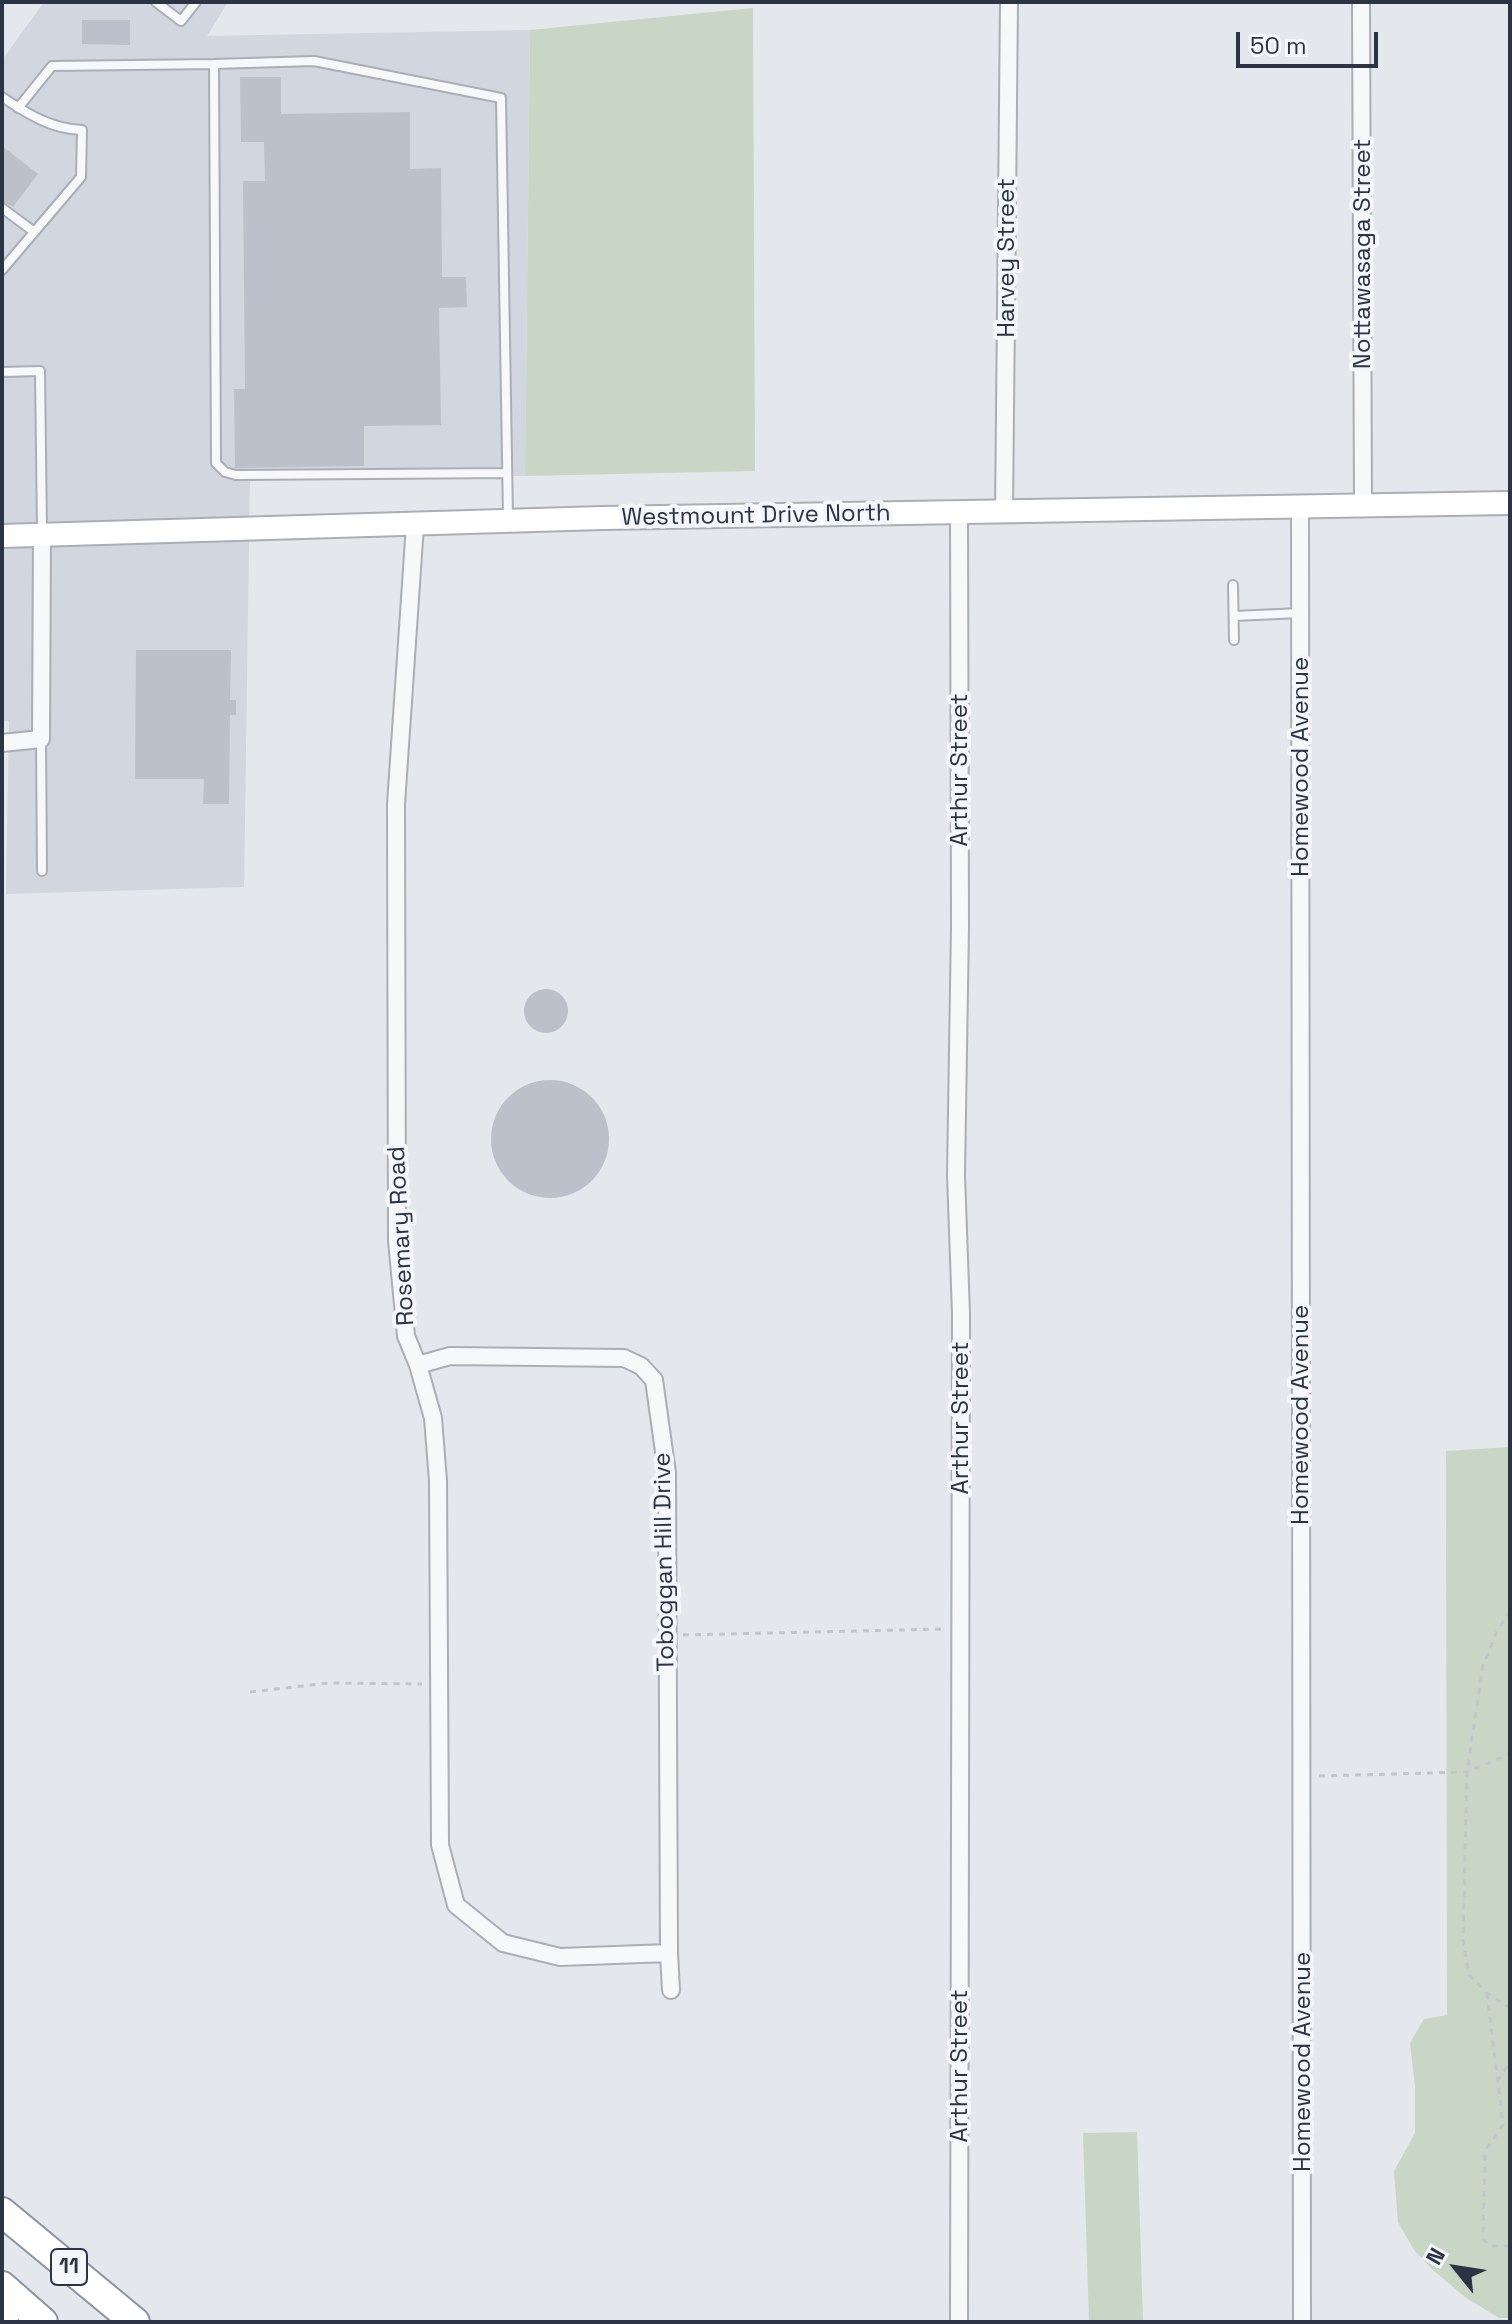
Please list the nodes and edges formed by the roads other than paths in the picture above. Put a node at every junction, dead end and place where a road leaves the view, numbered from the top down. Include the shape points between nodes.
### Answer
1 (156, 2) edge
2 (196, 2) edge
3 (1009, 2) edge
4 (1361, 2) edge
5 (214, 64) junction
6 (2, 97) edge
7 (18, 108) junction
8 (2, 208) edge
9 (33, 231) junction
10 (2, 270) edge
11 (2, 372) edge
12 (507, 473) junction
13 (1510, 503) edge
14 (1363, 506) junction
15 (1300, 507) junction
16 (959, 514) junction
17 (1004, 514) junction
18 (508, 522) junction
19 (415, 525) junction
20 (2, 536) edge
21 (42, 536) junction
22 (1233, 585) dead end
23 (1300, 613) junction
24 (1234, 616) junction
25 (1234, 640) dead end
26 (41, 739) junction
27 (2, 743) edge
28 (42, 871) dead end
29 (418, 1365) junction
30 (669, 1953) junction
31 (671, 1990) dead end
32 (2, 2212) edge
33 (2, 2286) edge
34 (43, 2322) edge
35 (135, 2322) edge
36 (959, 2322) edge
37 (1302, 2322) edge

1 - 2 lane via 181,21
3 - 17 street, Harvey Street
4 - 14 street, Nottawasaga Street
5 - 7 lane via 52,66
5 - 12 lane via 314,61 501,98
5 - 12 lane via 218,468 236,475
6 - 7 lane
7 - 9 lane via 47,124 82,130 81,177
8 - 9 lane
9 - 10 lane
11 - 21 lane via 40,371
12 - 18 lane
13 - 14 street, Westmount Drive North
14 - 15 street, Westmount Drive North
15 - 17 street, Westmount Drive North
15 - 23 street, Homewood Avenue
16 - 17 street, Westmount Drive North
16 - 18 street, Westmount Drive North
16 - 36 street, Arthur Street
18 - 19 street, Westmount Drive North
19 - 21 street, Westmount Drive North
19 - 29 street, Rosemary Road via 396,804 397,1241 406,1336
20 - 21 street, Westmount Drive North
21 - 26 street
22 - 24 lane
23 - 24 lane
23 - 37 street, Homewood Avenue
24 - 25 lane
26 - 27 street
26 - 28 lane
29 - 30 street, Rosemary Road via 433,1418 438,1481 440,1845 456,1905 503,1943 560,1957
29 - 30 street, Toboggan Hill Drive via 450,1356 624,1358 654,1380 667,1473
30 - 31 street, Toboggan Hill Drive
32 - 35 highway, 11
33 - 34 highway, 11

